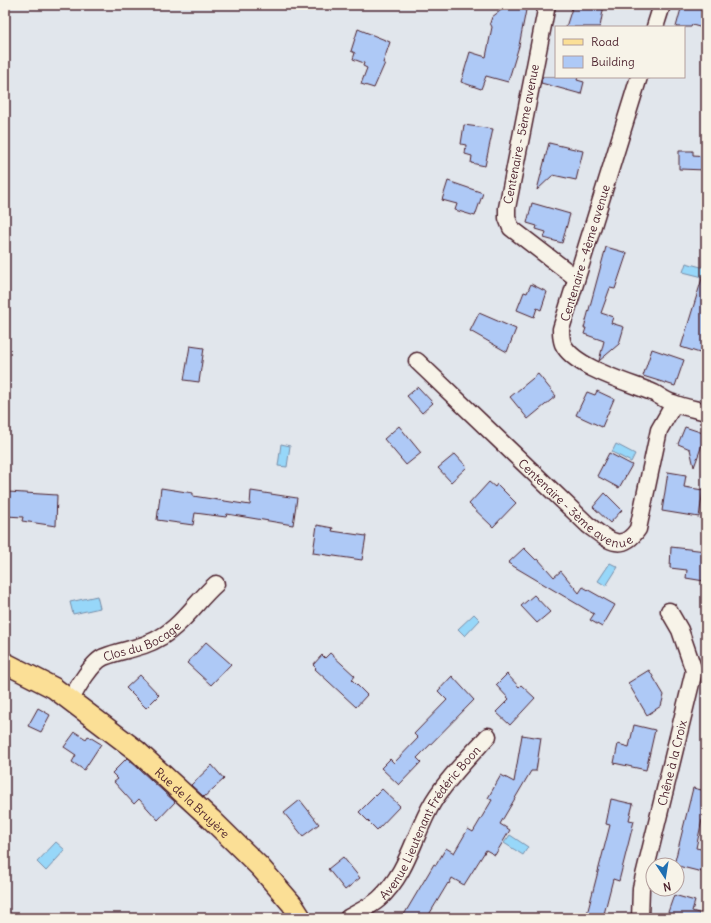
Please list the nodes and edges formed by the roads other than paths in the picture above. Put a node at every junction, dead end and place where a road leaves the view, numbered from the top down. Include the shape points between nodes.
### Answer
1 (547, 5) edge
2 (662, 5) edge
3 (655, 26) edge
4 (639, 78) edge
5 (576, 278) junction
6 (417, 361) dead end
7 (674, 404) junction
8 (706, 412) edge
9 (216, 584) dead end
10 (669, 612) dead end
11 (5, 663) edge
12 (5, 671) edge
13 (70, 700) junction
14 (488, 736) dead end
15 (301, 918) edge
16 (310, 918) edge
17 (348, 918) edge
18 (640, 918) edge

1 - 5 street, Centenaire - 5ème avenue via 506,218 511,228
2 - 3 street
4 - 5 street, Centenaire - 4ème avenue
5 - 7 street, Centenaire - 4ème avenue via 561,329 563,344 571,354 590,366
6 - 7 street, Centenaire - 3ème avenue via 588,525 606,539 618,543 631,539 638,529 659,430
7 - 8 street, Centenaire - 4ème avenue
9 - 13 street, Clos du Bocage via 162,637 140,647 102,657 79,683
10 - 18 street, Chêne à la Croix via 680,630 694,671 641,888
11 - 13 main road, Rue de la Bruyère via 54,688
12 - 13 main road, Rue de la Bruyère
13 - 15 main road, Rue de la Bruyère via 137,751 211,819 260,867
14 - 17 street, Avenue Lieutenant Frédéric Boon via 434,801 394,883 378,900
15 - 16 street

